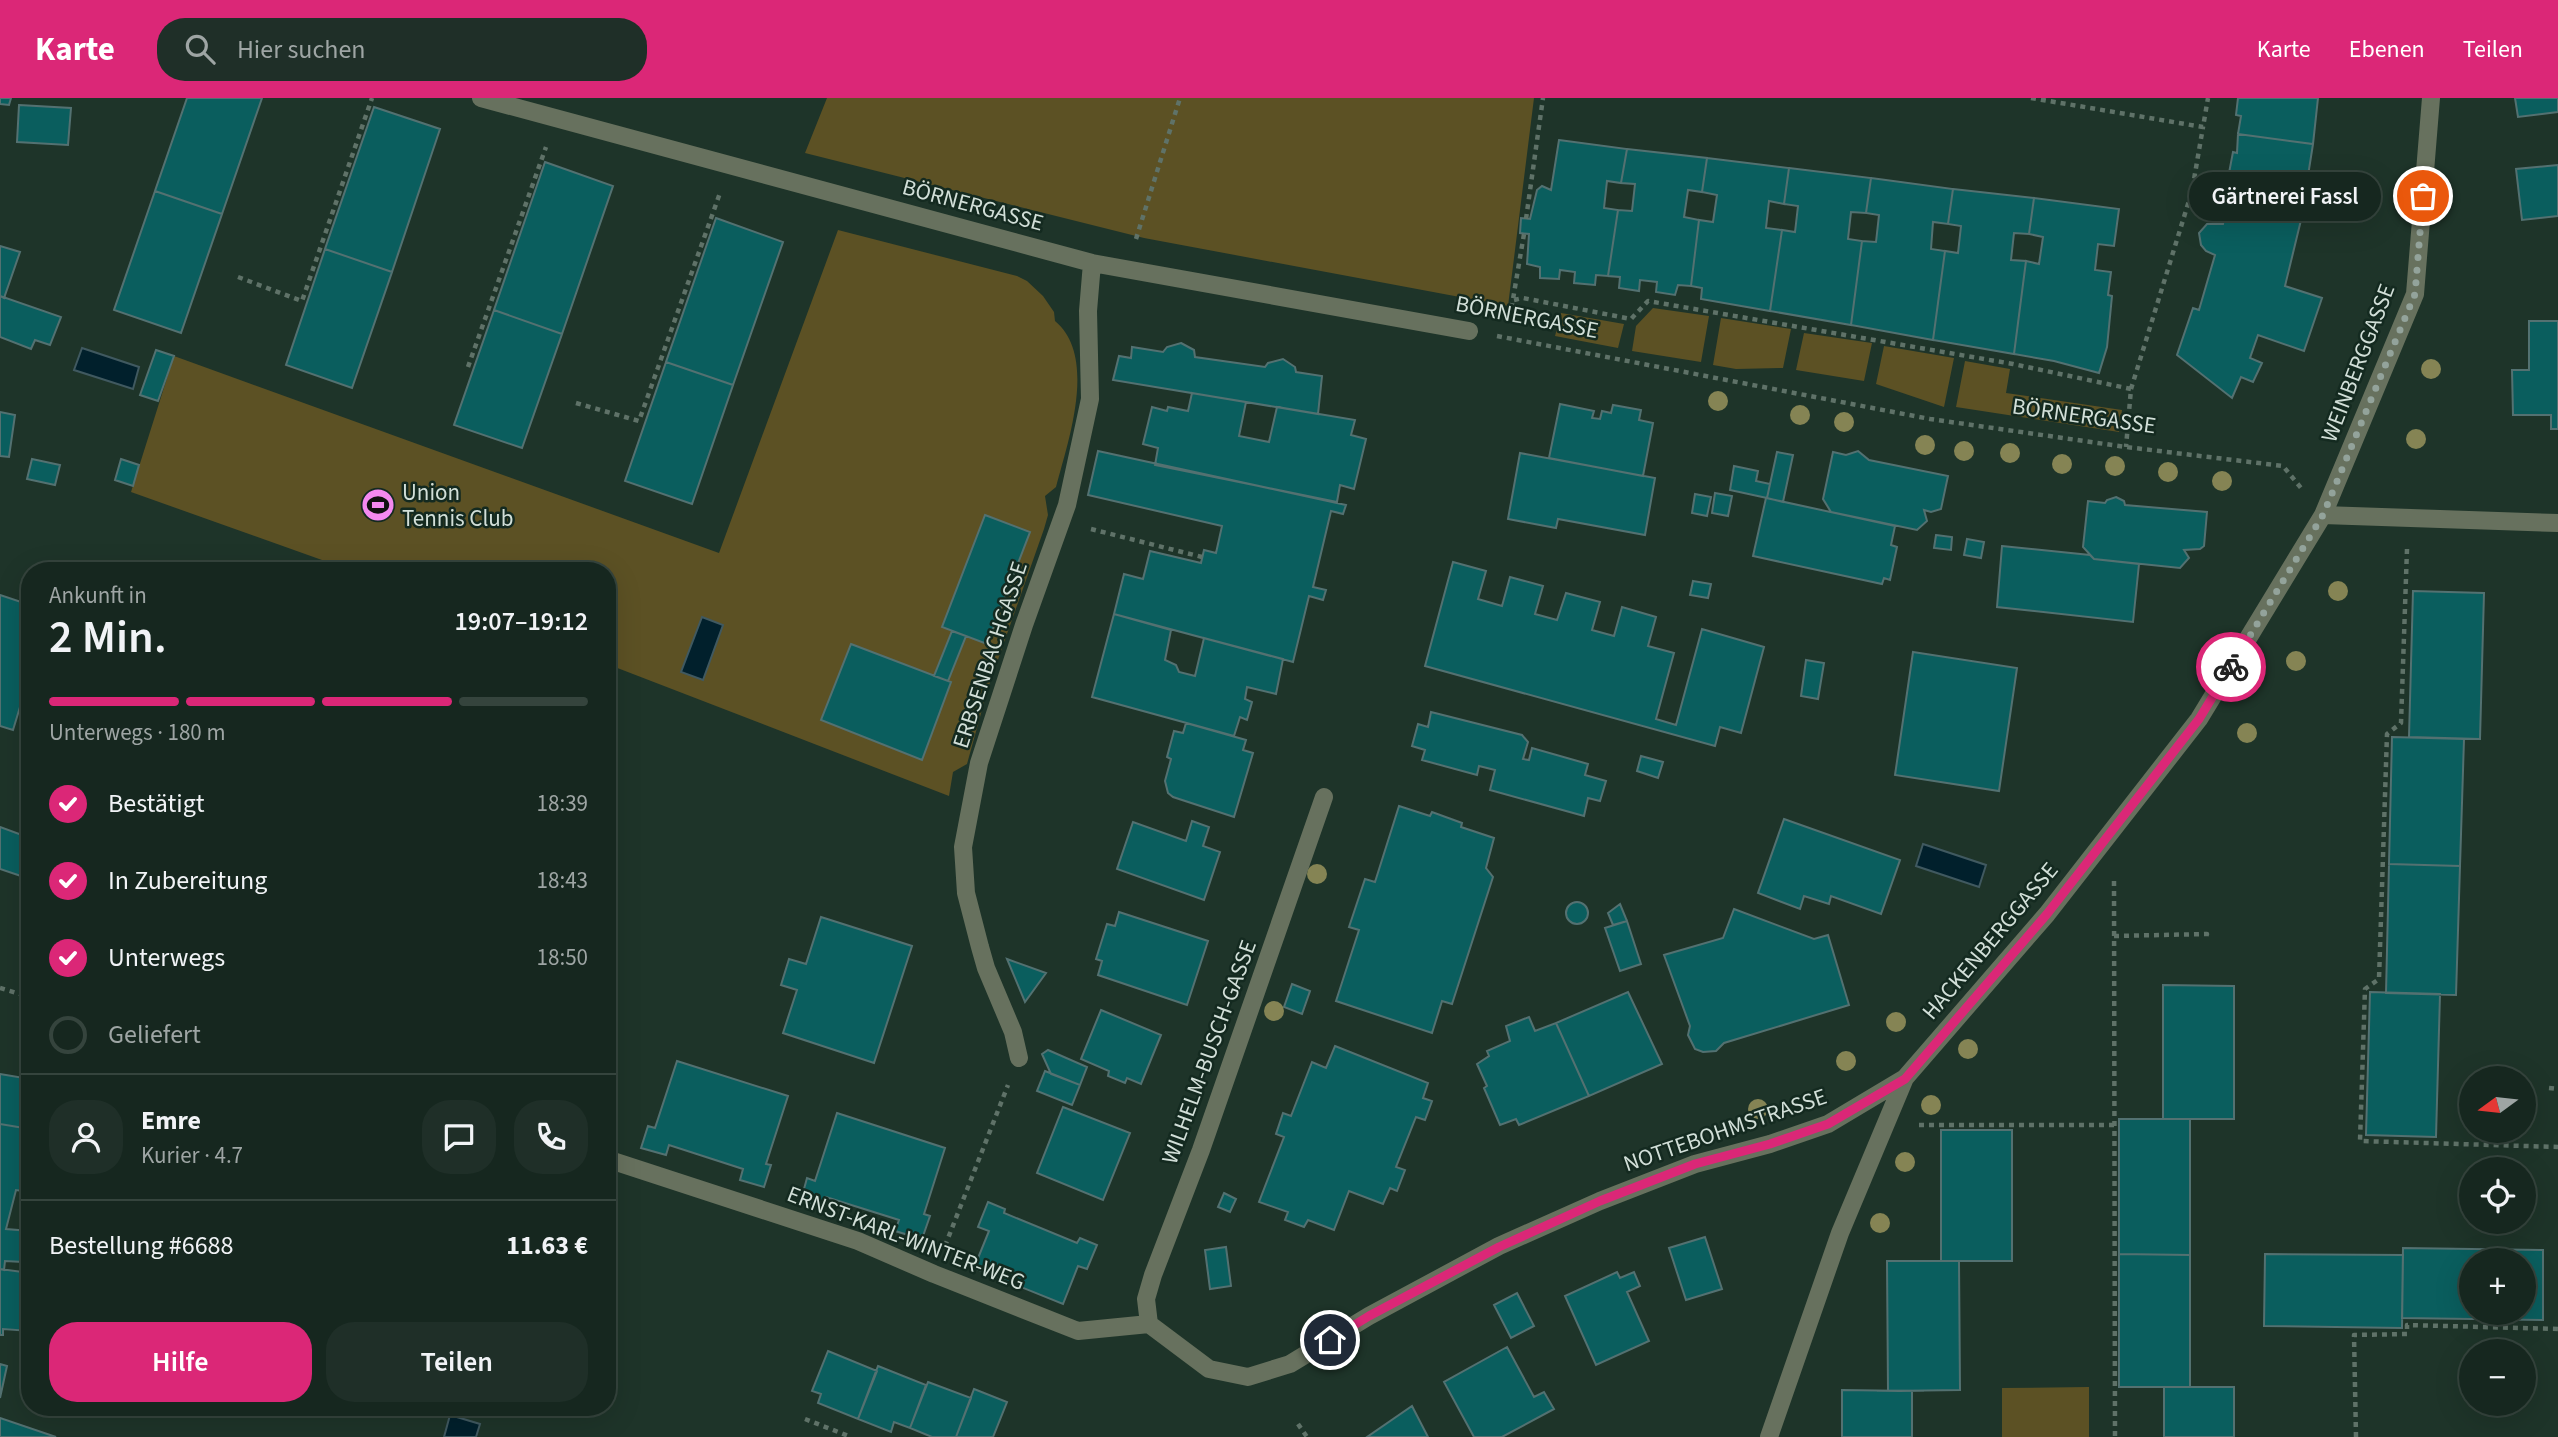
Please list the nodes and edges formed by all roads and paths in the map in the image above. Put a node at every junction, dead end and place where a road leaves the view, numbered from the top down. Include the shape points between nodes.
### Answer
1 (372, 98) edge
2 (481, 98) edge
3 (1180, 98) edge
4 (1543, 98) edge
5 (2031, 98) edge
6 (2208, 98) edge
7 (2431, 98) edge
8 (2203, 127) junction
9 (547, 144) dead end
10 (720, 193) dead end
11 (1526, 219) dead end
12 (1524, 234) dead end
13 (1092, 263) junction
14 (239, 277) dead end
15 (1514, 300) junction
16 (1469, 331) junction
17 (468, 367) dead end
18 (2131, 389) junction
19 (576, 402) dead end
20 (2126, 447) junction
21 (2323, 515) junction
22 (2409, 519) junction
23 (1061, 522) junction
24 (2558, 523) edge
25 (1202, 557) dead end
26 (1324, 797) dead end
27 (2114, 828) junction
28 (2114, 936) junction
29 (2205, 940) dead end
30 (0, 988) edge
31 (21, 994) edge
32 (1019, 1058) joint
33 (1905, 1079) junction
34 (2549, 1088) dead end
35 (2558, 1089) edge
36 (1885, 1125) junction
37 (2114, 1125) junction
38 (2558, 1147) edge
39 (616, 1162) edge
40 (934, 1274) junction
41 (1149, 1324) junction
42 (2558, 1329) edge
43 (805, 1419) dead end
44 (1298, 1424) dead end
45 (851, 1437) edge
46 (1307, 1437) edge
47 (1769, 1437) edge
48 (2115, 1437) edge
49 (2356, 1437) edge

1 - 14 path via 302,301
2 - 13 street, BÖRNERGASSE
3 - 13 path via 1136,240
4 - 11 path
5 - 8 path
6 - 8 path
7 - 21 street, WEINBERGGASSE via 2415,294
8 - 18 path via 2192,191
9 - 17 path
10 - 19 path via 639,421
12 - 15 path
13 - 16 street, BÖRNERGASSE
13 - 23 street, ERBSENBACHGASSE via 1090,399
15 - 16 path via 1511,311
15 - 18 path via 1631,319 1648,301
16 - 20 path, BÖRNERGASSE via 1930,419
18 - 20 path
20 - 21 path, BÖRNERGASSE via 2283,466
21 - 22 street
21 - 27 street, HACKENBERGGASSE via 2199,719
22 - 24 street
22 - 38 path via 2402,723 2387,734 2379,979 2365,989 2360,1141
23 - 25 path
23 - 32 street, ERBSENBACHGASSE via 979,763 963,847 966,893 985,968 1013,1032
26 - 41 street, WILHELM-BUSCH-GASSE via 1153,1275 1146,1299
27 - 28 path
27 - 33 street, HACKENBERGGASSE via 2047,914
28 - 29 path via 2207,934
28 - 37 path
30 - 31 path
32 - 40 path
33 - 36 street, HACKENBERGGASSE
33 - 41 street, NOTTEBOHMSTRASSE via 1828,1124 1695,1164 1499,1247 1290,1364 1248,1377 1209,1369
34 - 35 path
36 - 37 path
36 - 47 street, HACKENBERGGASSE via 1840,1233
37 - 48 path
39 - 40 street, ERNST-KARL-WINTER-WEG via 858,1241
40 - 41 street, ERNST-KARL-WINTER-WEG via 1078,1331
42 - 49 path via 2407,1325 2407,1334 2354,1335
43 - 45 path
44 - 46 path

